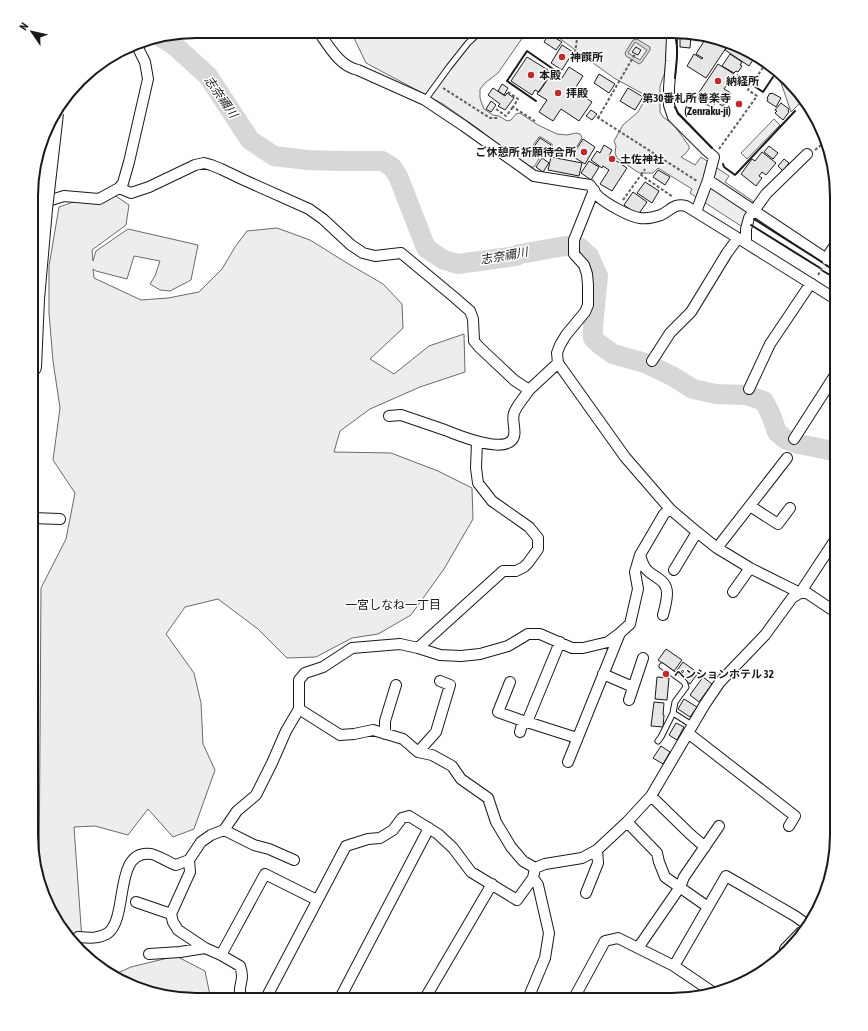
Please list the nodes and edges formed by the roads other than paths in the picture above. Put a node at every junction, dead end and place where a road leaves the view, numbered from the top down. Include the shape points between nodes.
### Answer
1 (323, 38) edge
2 (474, 38) edge
3 (672, 38) edge
4 (138, 49) edge
5 (425, 100) junction
6 (52, 131) edge
7 (807, 154) road end
8 (708, 180) junction
9 (119, 188) junction
10 (594, 190) junction
11 (38, 204) edge
12 (754, 211) junction
13 (696, 212) junction
14 (742, 240) junction
15 (830, 254) edge
16 (825, 263) junction
17 (830, 264) edge
18 (38, 273) edge
19 (812, 284) junction
20 (830, 296) edge
21 (652, 361) dead end
22 (558, 363) junction
23 (830, 383) edge
24 (749, 389) dead end
25 (529, 390) junction
26 (389, 416) dead end
27 (794, 439) dead end
28 (477, 442) junction
29 (788, 458) dead end
30 (750, 506) junction
31 (790, 508) dead end
32 (670, 510) junction
33 (38, 518) edge
34 (60, 519) dead end
35 (697, 532) junction
36 (717, 548) junction
37 (830, 548) edge
38 (640, 555) junction
39 (750, 568) junction
40 (674, 570) dead end
41 (733, 592) dead end
42 (800, 593) junction
43 (830, 609) edge
44 (663, 615) dead end
45 (620, 633) junction
46 (560, 642) junction
47 (418, 648) junction
48 (643, 658) dead end
49 (662, 666) dead end
50 (603, 674) junction
51 (440, 682) dead end
52 (510, 682) dead end
53 (396, 685) dead end
54 (633, 687) junction
55 (629, 700) dead end
56 (299, 709) junction
57 (673, 714) junction
58 (525, 722) junction
59 (690, 729) junction
60 (520, 732) dead end
61 (385, 734) junction
62 (577, 738) junction
63 (658, 740) dead end
64 (418, 752) junction
65 (568, 762) dead end
66 (651, 796) junction
67 (627, 822) junction
68 (719, 826) dead end
69 (789, 826) dead end
70 (429, 828) junction
71 (224, 830) junction
72 (705, 847) junction
73 (598, 850) junction
74 (189, 860) junction
75 (294, 860) dead end
76 (534, 873) junction
77 (492, 884) junction
78 (680, 887) junction
79 (586, 893) dead end
80 (317, 900) junction
81 (136, 902) dead end
82 (708, 907) junction
83 (171, 914) junction
84 (803, 922) edge
85 (78, 937) tunnel mouth
86 (205, 948) junction
87 (638, 948) junction
88 (149, 954) dead end
89 (221, 955) junction
90 (674, 966) junction
91 (708, 989) edge
92 (240, 993) edge
93 (269, 993) edge
94 (343, 993) edge
95 (428, 993) edge
96 (531, 993) edge
97 (577, 993) edge

1 - 5 street via 339,59 352,69
2 - 5 lane
3 - 8 street via 669,105 673,117 714,157
4 - 9 street via 145,62 148,79 129,162
5 - 10 street via 534,176 590,185
6 - 18 highway, bridge
7 - 12 street via 766,194
8 - 12 street
8 - 13 street
9 - 11 street via 99,199 64,196
9 - 25 street via 131,193 195,165 211,165 309,209 363,253 375,256 401,253 470,311 474,341 514,380
10 - 13 street via 597,195 618,209 638,218 644,219 661,214 681,205
10 - 22 street via 574,240 574,254 587,274 588,305 560,345 557,353
12 - 14 street
12 - 16 street
13 - 14 street
14 - 19 street
14 - 21 street via 727,253 691,312 670,333
15 - 16 street
16 - 17 street
19 - 20 street
19 - 24 street via 770,344
22 - 25 street
22 - 32 street via 625,457
23 - 27 street
25 - 28 street via 513,414 512,440 500,445
26 - 28 street via 401,415
28 - 47 street via 478,483 492,501 529,527 538,538 538,549 524,567 516,571 503,571
29 - 30 street
30 - 31 street via 778,524
30 - 36 street
32 - 35 street
32 - 38 street via 664,514
33 - 34 street
35 - 36 street
35 - 40 street
36 - 39 street
37 - 42 street
38 - 44 street via 648,571 662,580 667,588
38 - 45 street via 635,572 638,589 630,624
39 - 41 street
39 - 42 street
42 - 43 street via 807,594
42 - 59 street via 792,598 765,635 720,682
45 - 46 street via 608,642 583,648 572,648
45 - 50 street
46 - 47 street via 540,634 528,634 508,646 461,656 440,655
46 - 58 street
47 - 56 street via 400,644 352,648 323,667 305,673 299,680
48 - 54 street
49 - 57 lane via 684,682 686,687 673,701
50 - 54 street
50 - 62 street
51 - 64 street via 450,685 436,732
52 - 58 street via 498,712
53 - 61 street via 385,722
54 - 55 street
56 - 61 street via 340,735 373,730
56 - 71 street via 256,795 236,810
57 - 59 lane
57 - 63 lane
58 - 60 street
58 - 62 street
59 - 66 street
59 - 69 street via 795,816
61 - 64 street via 403,739
62 - 65 street
64 - 76 street via 432,755 452,766 460,779 488,798 496,822 511,847
66 - 67 street
66 - 72 street
67 - 73 street
67 - 78 street via 657,853 665,877
68 - 72 street
70 - 77 street via 453,848 472,872
70 - 80 street via 409,816 402,818 393,830 380,838 368,838 346,846
70 - 94 street
71 - 74 street via 201,842
71 - 75 street
72 - 78 street
73 - 76 street via 582,858 545,864
73 - 79 street via 598,863
74 - 83 street via 190,872
74 - 85 street via 176,865 152,853 139,855 131,861 126,872 115,924 108,933 96,938
76 - 77 street via 517,900
76 - 96 street via 548,933 546,958
77 - 95 street
78 - 82 street
78 - 87 street
80 - 89 street via 265,874
80 - 93 street
81 - 83 street
82 - 84 street via 726,876
82 - 90 street
83 - 86 street via 178,930
86 - 88 street
86 - 89 street
87 - 90 street
87 - 97 street via 618,938 605,942
89 - 92 street via 240,966
90 - 91 street

